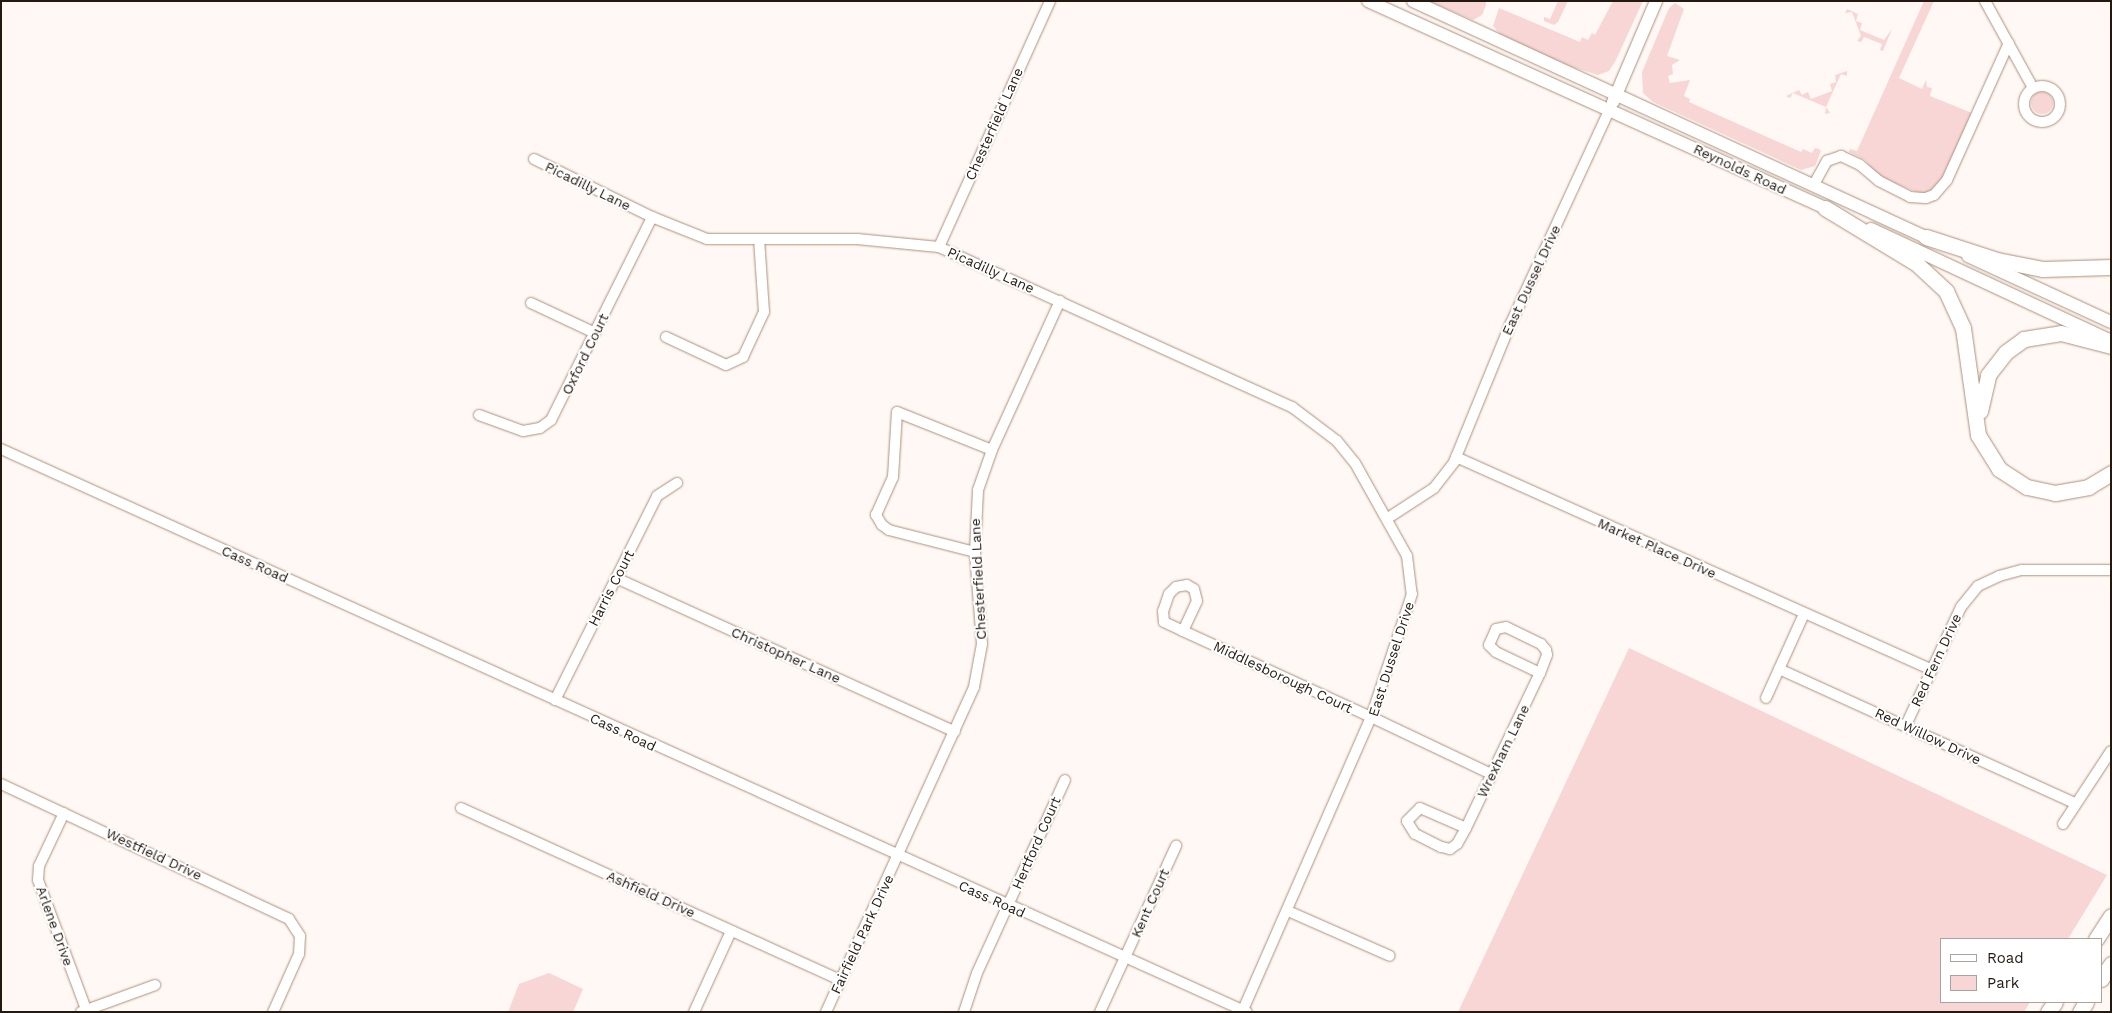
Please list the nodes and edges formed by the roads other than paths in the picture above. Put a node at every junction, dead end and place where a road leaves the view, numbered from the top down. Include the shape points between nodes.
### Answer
1 (1050, 1) edge
2 (1368, 1) edge
3 (1412, 1) edge
4 (1656, 1) edge
5 (1985, 1) edge
6 (2009, 43) junction
7 (2033, 88) dead end
8 (1615, 96) junction
9 (1610, 109) junction
10 (534, 159) dead end
11 (1813, 186) junction
12 (1825, 208) junction
13 (652, 217) junction
14 (1926, 237) junction
15 (759, 239) junction
16 (939, 247) junction
17 (2111, 268) edge
18 (1060, 301) junction
19 (531, 303) dead end
20 (2111, 322) edge
21 (595, 333) junction
22 (666, 337) dead end
23 (2111, 341) edge
24 (2111, 346) edge
25 (479, 415) dead end
26 (1, 449) edge
27 (992, 450) junction
28 (1456, 456) junction
29 (2111, 465) edge
30 (2111, 473) edge
31 (677, 484) dead end
32 (1388, 518) junction
33 (974, 552) junction
34 (2111, 570) edge
35 (616, 578) junction
36 (1804, 614) junction
37 (1183, 631) dead end
38 (1779, 669) junction
39 (1930, 670) junction
40 (1540, 673) junction
41 (1766, 698) dead end
42 (555, 700) junction
43 (1371, 717) junction
44 (1906, 725) junction
45 (955, 732) junction
46 (2111, 751) edge
47 (1491, 774) junction
48 (1065, 780) dead end
49 (1, 784) edge
50 (2076, 804) junction
51 (461, 808) dead end
52 (64, 813) junction
53 (2063, 824) dead end
54 (1466, 828) junction
55 (1176, 846) dead end
56 (899, 857) junction
57 (1008, 906) junction
58 (1288, 911) junction
59 (2111, 916) edge
60 (731, 931) junction
61 (2097, 938) edge
62 (1390, 956) dead end
63 (1124, 959) junction
64 (2111, 964) edge
65 (2102, 978) edge
66 (841, 980) junction
67 (155, 985) dead end
68 (85, 1011) edge
69 (1244, 1011) edge
70 (274, 1012) edge
71 (694, 1012) edge
72 (826, 1012) edge
73 (964, 1012) edge
74 (1100, 1012) edge

1 - 16 street, Chesterfield Lane
2 - 9 main road, Reynolds Road
3 - 8 main road, Reynolds Road
4 - 8 main road
5 - 6 street
6 - 7 street
6 - 11 street via 1947,180 1934,195 1910,197 1879,181 1860,164 1841,156 1827,161
8 - 9 main road
8 - 11 main road, Reynolds Road
9 - 12 main road, Reynolds Road
9 - 28 street, East Dussel Drive via 1510,325
10 - 13 street, Picadilly Lane
11 - 14 main road, Reynolds Road
12 - 23 main road, Reynolds Road
12 - 30 highway via 1917,264 1946,291 1963,328 1978,435 1999,469 2027,487 2055,492 2088,487
13 - 15 street, Picadilly Lane via 707,239
13 - 21 street, Oxford Court
14 - 17 highway via 1997,260 2043,269
14 - 20 main road, Reynolds Road
15 - 16 street, Picadilly Lane via 857,239
15 - 22 street via 764,312 742,358 726,365
16 - 18 street, Picadilly Lane
18 - 27 street, Chesterfield Lane
18 - 32 street, Picadilly Lane via 1308,416 1337,441 1355,463
19 - 21 street
21 - 25 street, Oxford Court via 556,414 543,426 523,431
24 - 29 highway via 2062,333 2024,339 2006,352 1988,375 1980,412 1987,442 1996,455 2019,476 2034,483 2047,486 2077,484 2092,479
26 - 42 street, Cass Road
27 - 33 street, Chesterfield Lane via 976,504
27 - 33 street via 897,412 893,477 876,515 882,525 932,543
28 - 32 street, East Dussel Drive via 1434,488
28 - 36 street, Market Place Drive
31 - 35 street, Harris Court via 657,496
32 - 43 street, East Dussel Drive via 1407,556 1412,594
33 - 45 street, Chesterfield Lane via 982,644 974,687
34 - 39 street, Red Fern Drive via 2022,570 1978,586 1961,607
35 - 42 street, Harris Court
35 - 45 street, Christopher Lane
36 - 38 street
36 - 39 street, Market Place Drive
37 - 43 street, Middlesborough Court
38 - 41 street
38 - 44 street, Red Willow Drive
39 - 44 street, Red Fern Drive
40 - 40 street, Wrexham Lane via 1547,655 1541,644 1506,627 1496,628 1489,645 1496,652
40 - 47 street, Wrexham Lane
42 - 56 street, Cass Road
43 - 47 street, Middlesborough Court
43 - 58 street, East Dussel Drive
44 - 50 street, Red Willow Drive
45 - 56 street, Chesterfield Lane
46 - 50 street
47 - 54 street, Wrexham Lane
48 - 57 street, Hertford Court
49 - 52 street, Westfield Drive
50 - 53 street
51 - 60 street, Ashfield Drive
52 - 68 street, Arlene Drive via 39,866 38,880
52 - 70 street, Westfield Drive via 282,912 299,933 299,954
54 - 54 street, Wrexham Lane via 1457,844 1450,849 1415,834 1408,821 1420,808
55 - 63 street, Kent Court
56 - 57 street, Cass Road
56 - 66 street, Fairfield Park Drive
57 - 63 street, Cass Road
57 - 73 street, Hertford Court via 972,984
58 - 62 street
58 - 69 street, East Dussel Drive
59 - 61 highway
60 - 66 street, Ashfield Drive
60 - 71 street
63 - 69 street, Cass Road
63 - 74 street, Kent Court
64 - 65 highway
66 - 72 street, Fairfield Park Drive
67 - 68 street

